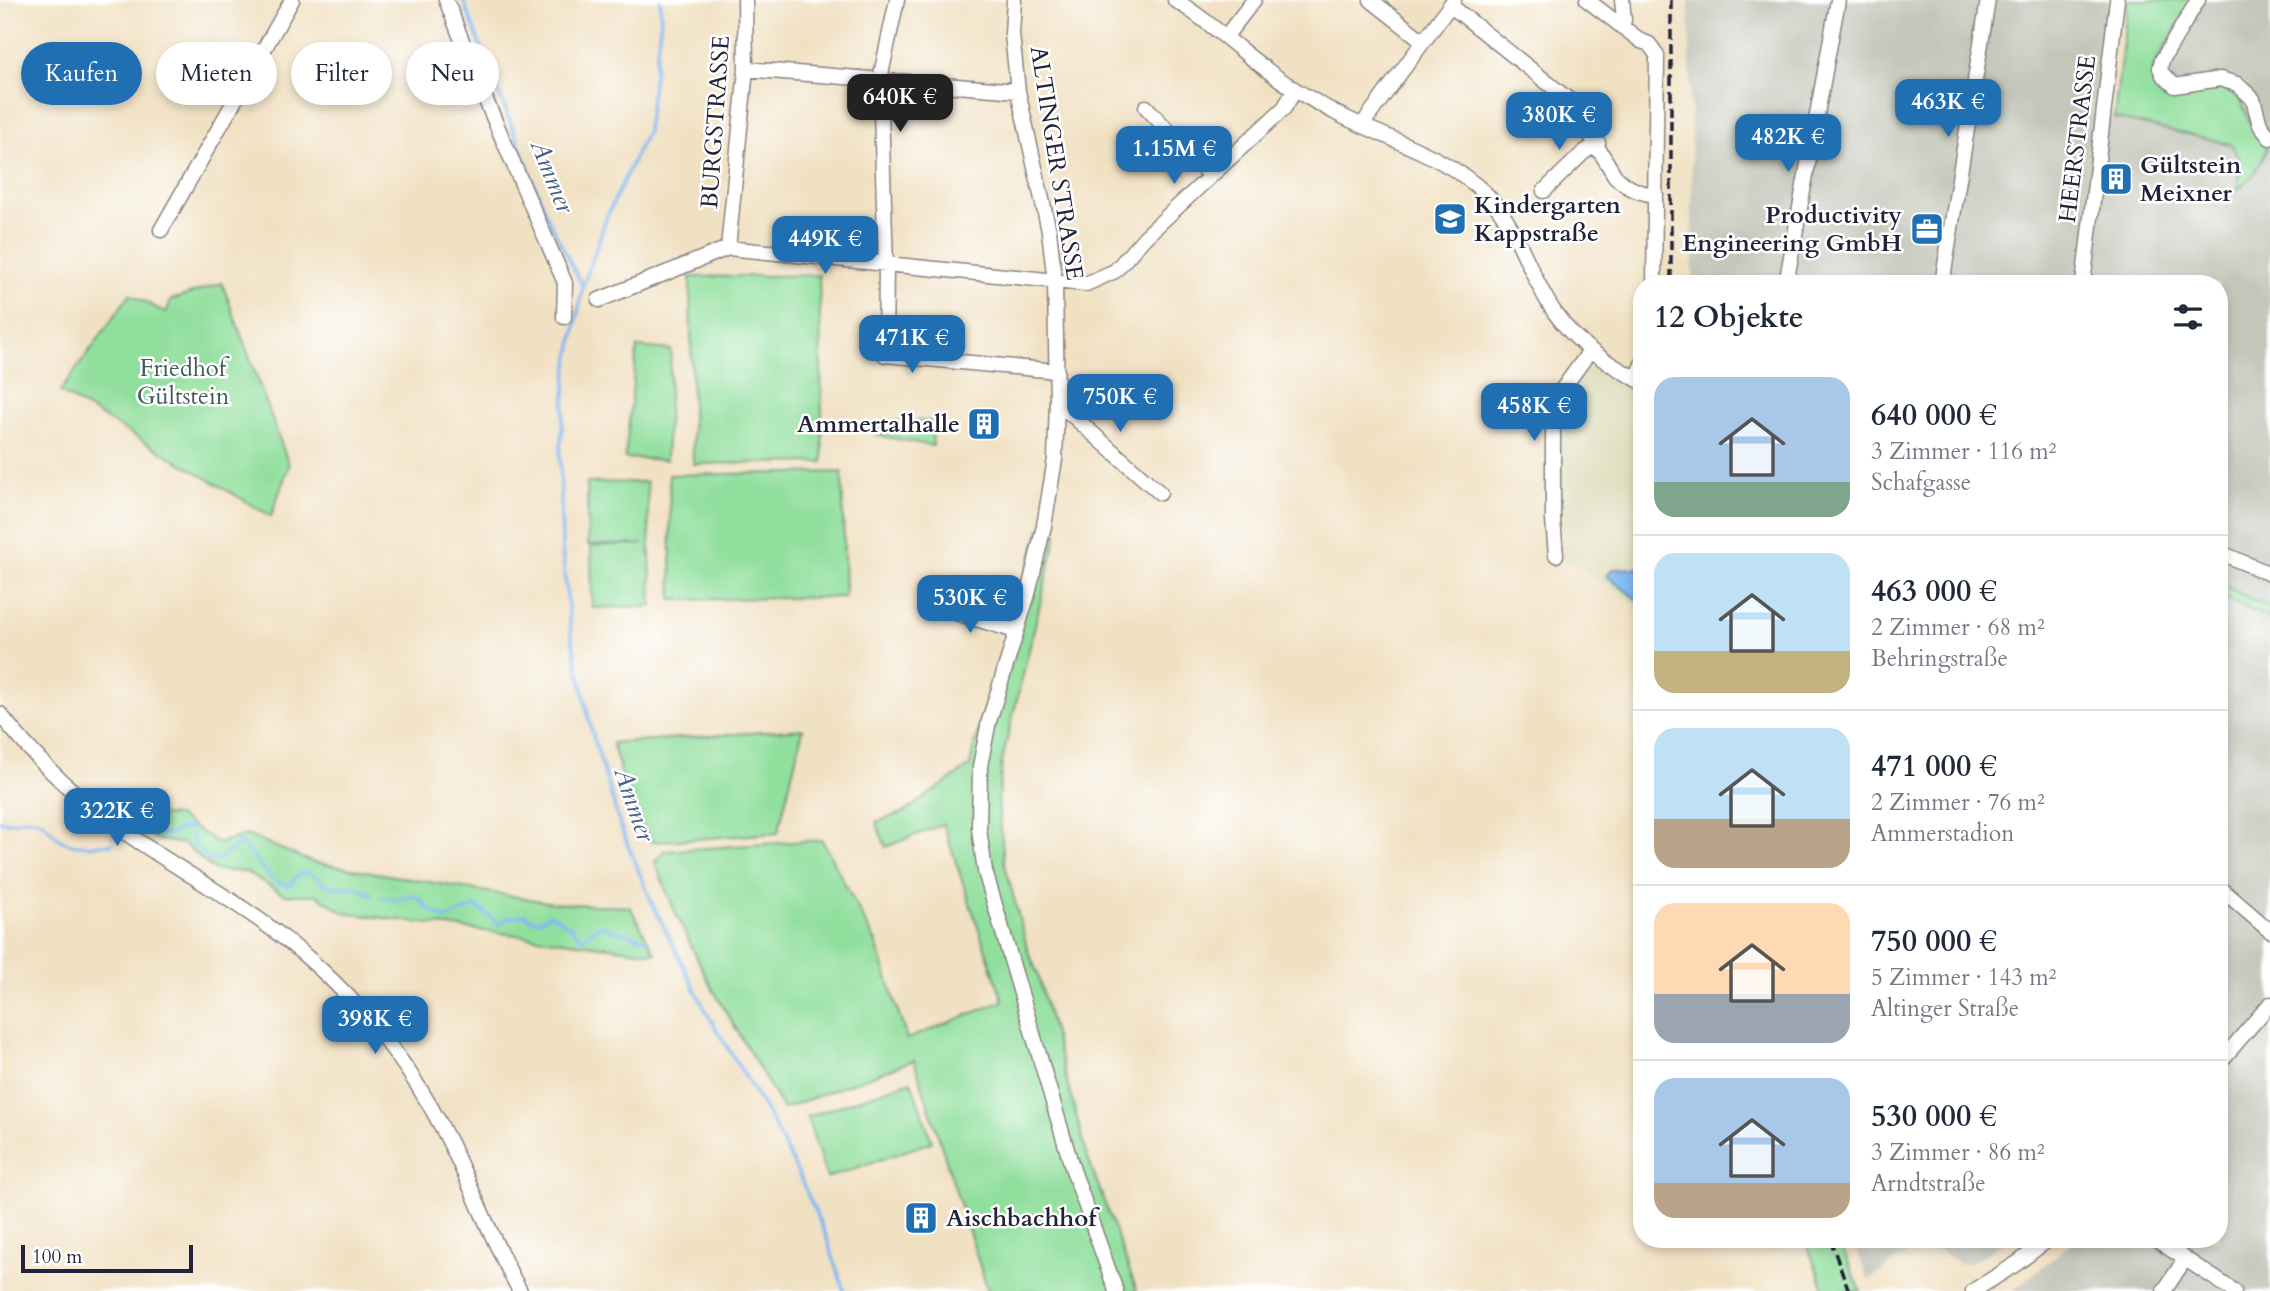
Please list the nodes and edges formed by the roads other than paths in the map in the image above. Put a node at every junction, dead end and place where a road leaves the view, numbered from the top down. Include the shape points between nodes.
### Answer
1 (292, 0) edge
2 (446, 0) edge
3 (745, 0) edge
4 (897, 0) edge
5 (1014, 0) edge
6 (1175, 0) edge
7 (1254, 0) edge
8 (1371, 0) edge
9 (1587, 0) edge
10 (1622, 0) edge
11 (1838, 0) edge
12 (1988, 0) edge
13 (2117, 0) edge
14 (2198, 0) edge
15 (1452, 2) edge
16 (1622, 27) junction
17 (1226, 36) junction
18 (1423, 41) junction
19 (746, 69) junction
20 (880, 79) junction
21 (1296, 90) junction
22 (1018, 91) junction
23 (1146, 107) dead end
24 (1362, 125) junction
25 (2270, 138) edge
26 (1598, 143) junction
27 (1210, 176) junction
28 (1544, 191) dead end
29 (1656, 195) junction
30 (161, 230) dead end
31 (728, 248) junction
32 (886, 266) junction
33 (1654, 275) edge
34 (1788, 275) edge
35 (1943, 275) edge
36 (2084, 275) edge
37 (1055, 282) junction
38 (599, 300) dead end
39 (564, 317) dead end
40 (1590, 351) junction
41 (1057, 371) junction
42 (1633, 377) edge
43 (1057, 402) junction
44 (1160, 493) dead end
45 (1556, 555) dead end
46 (2228, 556) edge
47 (2270, 574) edge
48 (933, 606) dead end
49 (1016, 631) junction
50 (0, 714) edge
51 (2228, 895) edge
52 (2270, 931) edge
53 (2270, 1004) edge
54 (2228, 1053) edge
55 (2037, 1248) edge
56 (2168, 1248) edge
57 (2185, 1259) junction
58 (520, 1291) edge
59 (1116, 1291) edge
60 (1973, 1291) edge
61 (2164, 1291) edge
62 (2234, 1291) edge

1 - 30 street
2 - 39 street via 565,283
3 - 19 street, BURGSTRASSE
4 - 20 street
5 - 22 street, ALTINGER STRASSE
6 - 17 street
7 - 17 street
8 - 18 street
9 - 16 street
10 - 16 street
11 - 34 street
12 - 35 street
13 - 36 street, HEERSTRASSE
14 - 25 street via 2162,60 2163,75 2175,86 2220,79 2237,84 2253,99 2260,125
15 - 18 street
15 - 26 street via 1569,100
16 - 29 street via 1649,44 1657,55
17 - 21 street
18 - 24 street
19 - 20 street
19 - 31 street, BURGSTRASSE
20 - 22 street
20 - 32 street
21 - 24 street
21 - 27 street via 1284,108
22 - 37 street, ALTINGER STRASSE via 1049,231
23 - 27 street
24 - 40 street via 1446,164 1485,194 1499,209 1554,312
26 - 28 street
26 - 29 street via 1624,185
27 - 37 street via 1115,271 1086,285
29 - 33 street
31 - 32 street
31 - 38 street
32 - 37 street
32 - 41 street via 885,355
37 - 41 street, ALTINGER STRASSE
40 - 42 street
40 - 45 street via 1561,391 1553,411
41 - 43 street, ALTINGER STRASSE
43 - 44 street
43 - 49 street, ALTINGER STRASSE via 1055,459 1044,526
46 - 47 street
48 - 49 street
49 - 59 street, ALTINGER STRASSE via 980,766 977,808 981,848 1073,1170
50 - 58 street via 40,761 91,807 269,925 359,1008 430,1106
51 - 52 street
53 - 54 street
55 - 60 street
56 - 57 street
57 - 61 street
57 - 62 street

